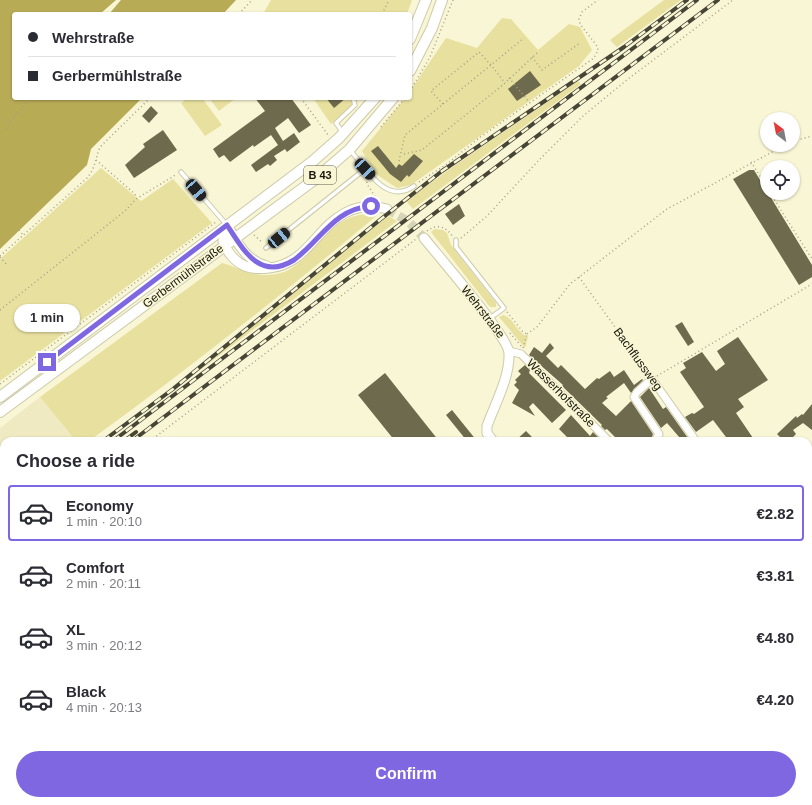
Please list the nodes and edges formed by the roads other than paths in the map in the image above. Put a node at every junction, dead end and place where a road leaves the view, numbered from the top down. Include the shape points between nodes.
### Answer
1 (426, 0) edge
2 (442, 0) edge
3 (412, 34) edge
4 (412, 67) edge
5 (354, 100) edge
6 (373, 100) edge
7 (391, 100) edge
8 (344, 133) junction
9 (349, 150) junction
10 (365, 169) junction
11 (181, 172) road end
12 (414, 186) road end
13 (387, 209) tunnel mouth
14 (224, 222) junction
15 (235, 238) junction
16 (424, 238) tunnel mouth
17 (456, 240) road end
18 (224, 245) junction
19 (266, 248) dead end
20 (272, 268) junction
21 (489, 319) junction
22 (509, 351) junction
23 (0, 397) edge
24 (0, 412) edge
25 (490, 437) edge
26 (605, 437) edge
27 (657, 437) edge
28 (693, 437) edge

1 - 3 main road
2 - 4 main road via 432,28
5 - 8 lane via 355,105 336,123
6 - 8 main road, Gerbermühlstraße / B 43
7 - 9 main road, Gerbermühlstraße / B 43
8 - 14 main road, Gerbermühlstraße / B 43 via 310,164
9 - 10 lane
9 - 15 main road, Gerbermühlstraße / B 43 via 314,180
10 - 12 lane via 389,191 401,192
10 - 19 lane
11 - 14 lane
13 - 20 street via 364,207 345,213 294,260
14 - 15 street
14 - 18 street
14 - 23 main road, Gerbermühlstraße / B 43
15 - 18 main road, Gerbermühlstraße / B 43
15 - 20 street via 252,260
16 - 21 street, Wehrstraße
17 - 21 lane via 456,247 504,308
18 - 20 street via 243,265
18 - 24 main road, Gerbermühlstraße / B 43
21 - 22 street, Wehrstraße via 504,339
22 - 25 street, Wehrstraße via 506,372 487,426
22 - 26 street, Wasserhofstraße via 522,354
27 - 28 street, Bachflussweg via 659,434 634,397 652,379

